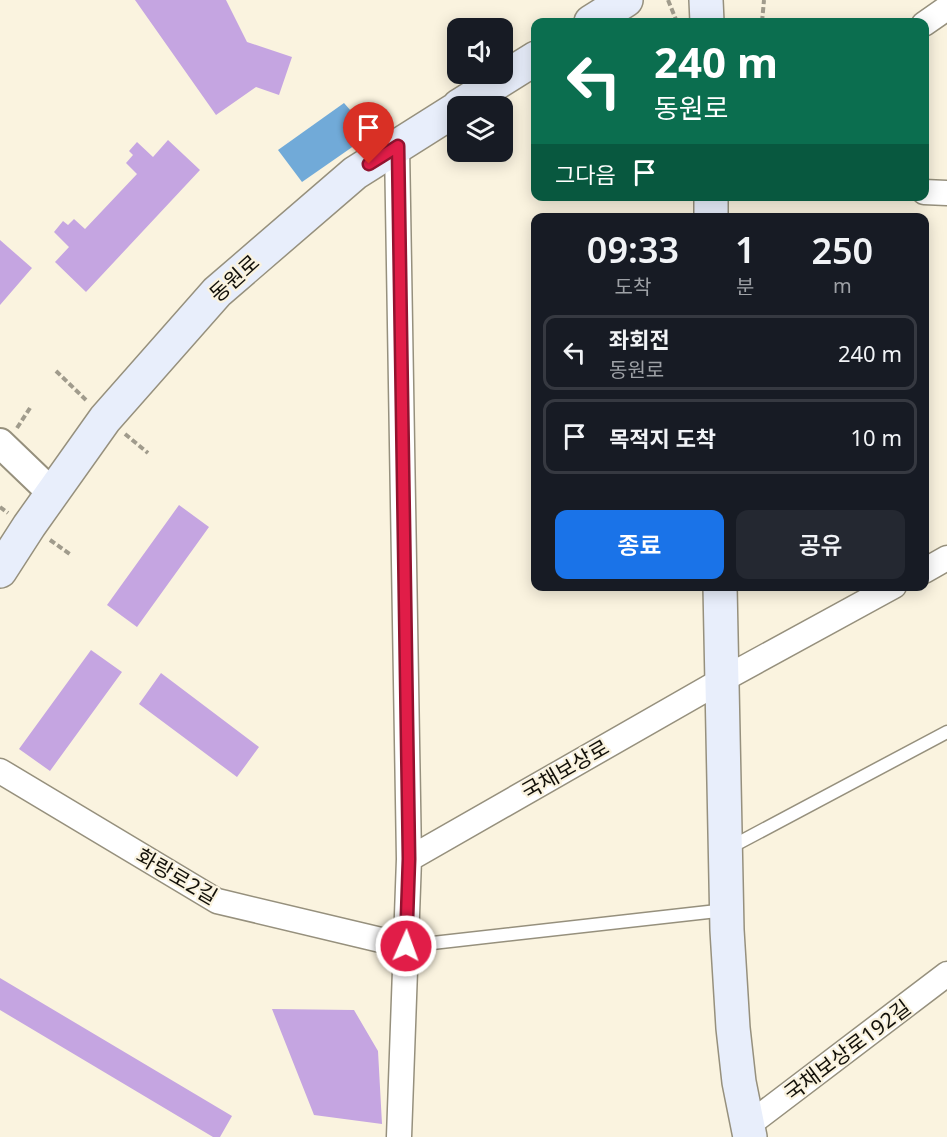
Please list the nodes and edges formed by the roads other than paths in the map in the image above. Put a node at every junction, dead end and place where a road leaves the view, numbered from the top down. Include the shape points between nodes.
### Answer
1 (626, 0) edge
2 (706, 0) edge
3 (947, 8) edge
4 (597, 18) edge
5 (707, 18) edge
6 (929, 21) edge
7 (531, 62) edge
8 (476, 96) edge
9 (447, 114) edge
10 (398, 146) junction
11 (929, 192) edge
12 (947, 193) edge
13 (0, 443) edge
14 (52, 493) junction
15 (947, 558) edge
16 (929, 568) edge
17 (0, 571) edge
18 (720, 591) edge
19 (885, 591) edge
20 (722, 680) junction
21 (947, 732) edge
22 (0, 771) edge
23 (726, 850) junction
24 (409, 859) junction
25 (726, 910) junction
26 (406, 946) junction
27 (947, 974) edge
28 (749, 1131) edge
29 (399, 1137) edge

1 - 4 main road
2 - 5 main road
3 - 6 street
7 - 8 main road, 동원로
9 - 10 main road, 동원로
10 - 14 main road, 동원로 via 355,173 217,292 105,419
10 - 24 street
11 - 12 street
13 - 14 street
14 - 17 main road, 동원로
15 - 16 street
18 - 20 main road
19 - 20 street, 국채보상로
20 - 23 main road
20 - 24 street, 국채보상로
21 - 23 lane
22 - 26 street, 화랑로2길 via 216,901
23 - 25 main road
24 - 26 street
25 - 26 lane
25 - 28 main road via 733,1028
26 - 29 street
27 - 28 street, 국채보상로192길

